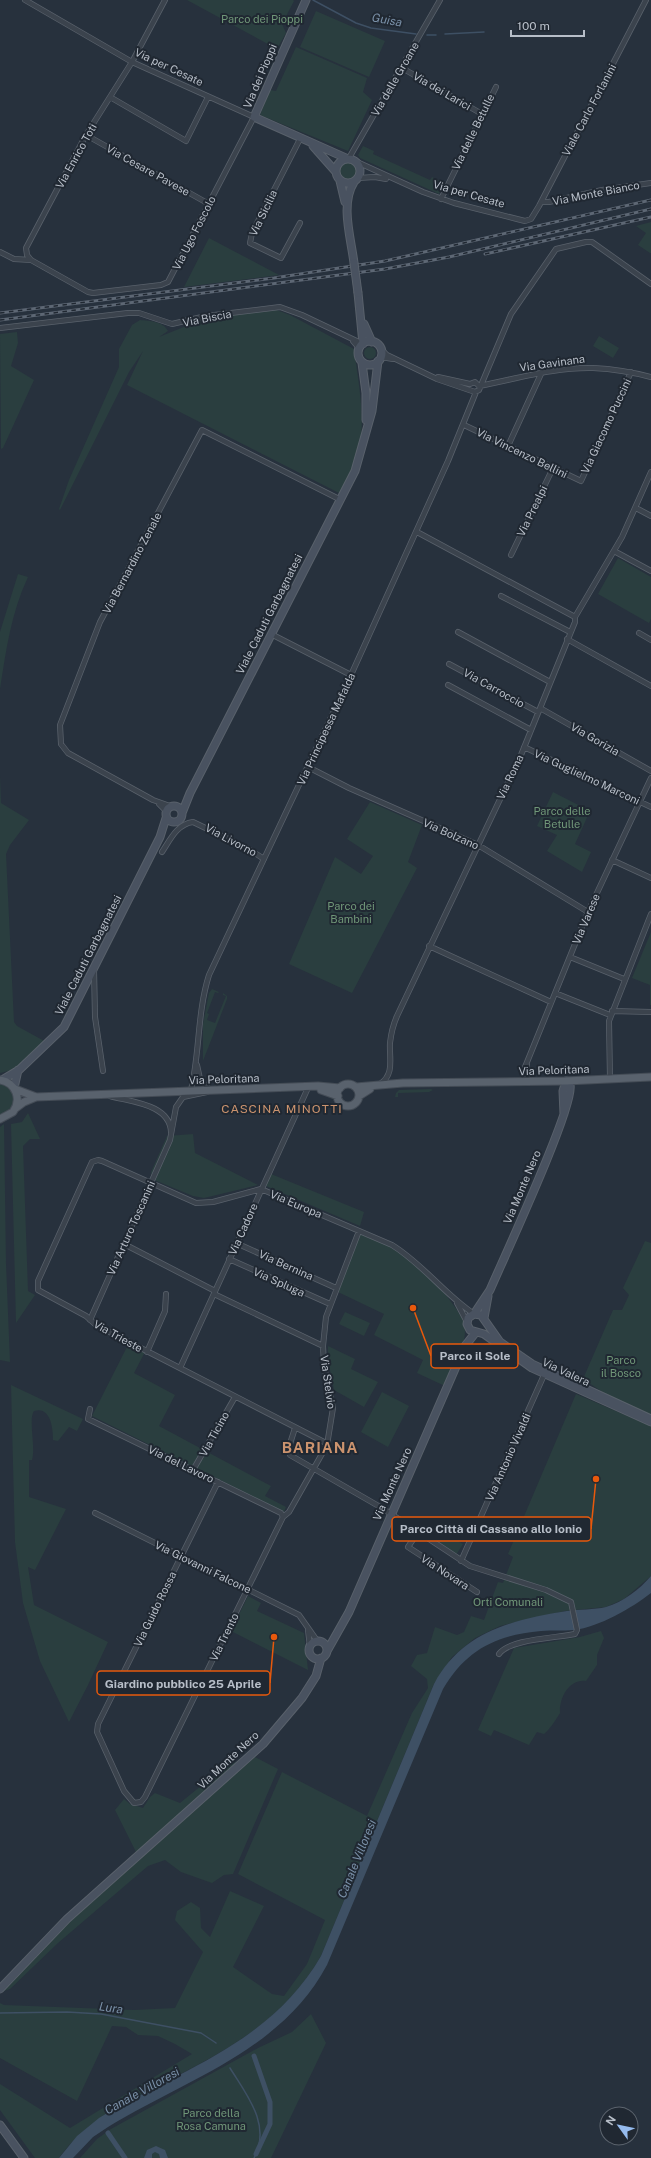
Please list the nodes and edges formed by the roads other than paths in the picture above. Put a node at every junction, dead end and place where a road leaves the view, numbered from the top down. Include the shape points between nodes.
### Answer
1 (25, 0) edge
2 (165, 0) edge
3 (306, 0) edge
4 (440, 0) edge
5 (646, 0) edge
6 (132, 62) junction
7 (402, 68) junction
8 (496, 87) dead end
9 (110, 97) junction
10 (208, 97) junction
11 (482, 114) junction
12 (254, 117) junction
13 (86, 135) junction
14 (300, 139) junction
15 (310, 144) junction
16 (348, 158) junction
17 (358, 162) junction
18 (336, 172) junction
19 (356, 180) junction
20 (340, 181) junction
21 (651, 183) edge
22 (403, 184) junction
23 (441, 199) junction
24 (542, 202) junction
25 (209, 204) junction
26 (348, 213) junction
27 (531, 219) joint
28 (300, 224) dead end
29 (0, 252) edge
30 (26, 252) junction
31 (16, 260) junction
32 (31, 260) junction
33 (651, 284) edge
34 (361, 316) junction
35 (0, 328) edge
36 (372, 342) junction
37 (361, 346) junction
38 (381, 350) junction
39 (379, 359) junction
40 (398, 360) junction
41 (362, 363) junction
42 (487, 371) junction
43 (631, 372) junction
44 (541, 374) junction
45 (429, 375) junction
46 (651, 377) edge
47 (473, 383) junction
48 (480, 386) junction
49 (473, 392) junction
50 (464, 425) junction
51 (363, 444) junction
52 (508, 446) junction
53 (553, 468) junction
54 (651, 472) edge
55 (580, 481) joint
56 (341, 500) junction
57 (636, 508) junction
58 (651, 516) edge
59 (417, 532) junction
60 (614, 551) junction
61 (511, 555) dead end
62 (651, 571) edge
63 (501, 596) dead end
64 (575, 617) junction
65 (458, 632) dead end
66 (570, 632) junction
67 (639, 633) dead end
68 (271, 634) junction
69 (567, 639) junction
70 (651, 640) edge
71 (449, 664) dead end
72 (352, 675) junction
73 (550, 682) junction
74 (448, 685) dead end
75 (651, 686) edge
76 (539, 710) junction
77 (531, 730) junction
78 (524, 747) junction
79 (308, 767) junction
80 (651, 771) edge
81 (651, 778) edge
82 (190, 793) junction
83 (639, 802) junction
84 (651, 807) edge
85 (169, 810) junction
86 (182, 813) junction
87 (176, 822) junction
88 (160, 837) junction
89 (478, 844) junction
90 (162, 852) dead end
91 (264, 859) junction
92 (612, 860) junction
93 (651, 878) edge
94 (588, 912) junction
95 (651, 914) edge
96 (430, 946) junction
97 (570, 957) junction
98 (94, 968) junction
99 (624, 979) junction
100 (555, 993) junction
101 (551, 1002) junction
102 (651, 1012) edge
103 (611, 1013) junction
104 (197, 1061) junction
105 (19, 1070) junction
106 (103, 1071) dead end
107 (651, 1078) edge
108 (610, 1079) junction
109 (1, 1080) edge
110 (525, 1082) junction
111 (566, 1082) junction
112 (457, 1083) junction
113 (380, 1084) junction
114 (356, 1087) junction
115 (340, 1088) junction
116 (14, 1089) junction
117 (191, 1090) junction
118 (307, 1090) junction
119 (209, 1091) junction
120 (181, 1092) junction
121 (105, 1095) junction
122 (338, 1096) junction
123 (359, 1096) junction
124 (36, 1097) junction
125 (15, 1109) junction
126 (0, 1119) edge
127 (171, 1136) junction
128 (94, 1160) joint
129 (151, 1183) junction
130 (261, 1189) junction
131 (359, 1231) junction
132 (236, 1243) junction
133 (124, 1244) junction
134 (229, 1259) junction
135 (336, 1288) junction
136 (490, 1290) junction
137 (215, 1292) junction
138 (166, 1294) dead end
139 (457, 1303) junction
140 (330, 1304) junction
141 (474, 1314) junction
142 (90, 1320) junction
143 (485, 1320) junction
144 (467, 1324) junction
145 (477, 1332) junction
146 (323, 1346) junction
147 (465, 1346) junction
148 (147, 1352) junction
149 (180, 1368) junction
150 (544, 1375) junction
151 (235, 1397) junction
152 (90, 1409) dead end
153 (651, 1418) edge
154 (651, 1422) edge
155 (295, 1428) junction
156 (326, 1443) junction
157 (313, 1468) junction
158 (193, 1470) junction
159 (218, 1482) junction
160 (95, 1513) dead end
161 (391, 1514) junction
162 (283, 1517) junction
163 (418, 1532) junction
164 (181, 1556) junction
165 (461, 1560) junction
166 (248, 1589) junction
167 (477, 1592) dead end
168 (307, 1626) junction
169 (339, 1631) junction
170 (319, 1642) junction
171 (310, 1647) junction
172 (327, 1652) junction
173 (499, 1654) dead end
174 (312, 1657) junction
175 (322, 1658) junction
176 (312, 1682) junction
177 (113, 1692) joint
178 (0, 1989) edge
179 (0, 2125) edge
180 (24, 2158) edge

1 - 6 street, Via per Cesate
2 - 6 street, Via Enrico Toti
3 - 12 street, Via dei Pioppi
4 - 7 street, Via delle Groane
5 - 24 street, Viale Carlo Forlanini
6 - 9 street, Via Enrico Toti
6 - 10 street, Via per Cesate
7 - 11 street, Via dei Larici
7 - 16 street, Via delle Groane
8 - 11 street, Via delle Betulle
9 - 10 street via 186,141
9 - 13 street, Via Enrico Toti
10 - 12 street, Via per Cesate
11 - 23 street, Via delle Betulle
12 - 14 street, Via per Cesate
12 - 25 street, Via Ugo Foscolo
13 - 25 street, Via Cesare Pavese
13 - 30 street, Via Enrico Toti via 27,244
14 - 15 street, Via per Cesate
14 - 28 street, Via Sicilia via 252,233 250,243 281,258
15 - 16 street, Via per Cesate
15 - 18 street, Via per Cesate
16 - 17 street
16 - 18 street via 337,165
17 - 19 street via 361,170
17 - 22 street, Via per Cesate
18 - 20 street
19 - 20 street via 347,183
19 - 22 street, Via per Cesate via 382,178
19 - 26 street via 348,194
20 - 26 street
21 - 24 street, Via Monte Bianco
22 - 23 street, Via per Cesate
23 - 27 street, Via per Cesate via 525,221
24 - 27 street, Viale Carlo Forlanini
25 - 32 street, Via Ugo Foscolo via 172,278 161,285 90,293
26 - 34 street, bridge
29 - 31 street, Via Ugo Foscolo
30 - 31 street
30 - 32 street, Via Ugo Foscolo
31 - 32 street, Via Ugo Foscolo
33 - 42 street via 592,242 560,248 554,252 510,314
34 - 36 street
34 - 37 street
35 - 37 street, Via Biscia via 133,313 166,323 178,323 206,316 274,307 294,311
36 - 37 street
36 - 38 street
37 - 41 street via 358,354
38 - 39 street
38 - 40 street
39 - 40 street
39 - 41 street via 372,365
39 - 51 street, Viale Caduti Garbagnatesi via 372,411
40 - 45 street
41 - 51 street, Viale Caduti Garbagnatesi via 367,413
42 - 47 street
42 - 48 street
43 - 44 street, Via Gavinana via 592,368
43 - 46 street, Via Gavinana
43 - 55 street, Via Giacomo Puccini
44 - 48 street, Via Gavinana
44 - 52 street
45 - 47 street
45 - 49 street
47 - 48 street
47 - 49 street via 469,388
48 - 49 street
49 - 50 street, Via Principessa Mafalda via 474,400
50 - 52 street, Via Vincenzo Bellini
50 - 59 street, Via Principessa Mafalda
51 - 56 street, Viale Caduti Garbagnatesi via 359,461
52 - 53 street, Via Vincenzo Bellini
53 - 55 street, Via Vincenzo Bellini
53 - 61 street, Via Prealpi
54 - 57 street, Via Roma
56 - 68 street, Viale Caduti Garbagnatesi
56 - 85 street, Via Bernardino Zenale via 202,430 100,622 60,725 61,744 68,753
57 - 58 street
57 - 60 street, Via Roma
59 - 64 street
59 - 72 street, Via Principessa Mafalda
60 - 62 street
60 - 64 street, Via Roma
63 - 66 street
64 - 66 street, Via Roma
65 - 73 street
66 - 69 street, Via Roma
67 - 70 street
68 - 72 street
68 - 82 street, Viale Caduti Garbagnatesi
69 - 73 street, Via Roma
69 - 75 street
71 - 76 street, Via Carroccio
72 - 79 street, Via Principessa Mafalda
73 - 76 street, Via Roma
74 - 77 street
76 - 77 street, Via Roma
76 - 80 street, Via Gorizia
77 - 78 street, Via Roma
78 - 83 street, Via Guglielmo Marconi
78 - 89 street, Via Roma
79 - 89 street, Via Bolzano
79 - 91 street, Via Principessa Mafalda
81 - 83 street, Via Varese
82 - 85 street, Viale Caduti Garbagnatesi
82 - 86 street, Viale Caduti Garbagnatesi
83 - 84 street, Via Guglielmo Marconi
83 - 92 street, Via Varese
85 - 86 street via 179,807
85 - 87 street via 170,821
85 - 88 street, Viale Caduti Garbagnatesi
86 - 87 street
87 - 88 street, Viale Caduti Garbagnatesi
88 - 98 street, Viale Caduti Garbagnatesi
89 - 94 street, Via Bolzano
89 - 96 street, Via Roma
90 - 91 street, Via Livorno via 180,828 193,822
91 - 104 street, Via Principessa Mafalda via 208,980 200,1016
92 - 93 street
92 - 94 street, Via Varese
94 - 97 street, Via Varese
95 - 99 street
96 - 101 street
96 - 113 street, Via Roma via 395,1020 389,1050 391,1066 387,1077
97 - 99 street
97 - 100 street, Via Varese
98 - 105 street, Viale Caduti Garbagnatesi via 64,1027
98 - 106 street via 96,1017
99 - 103 street
100 - 101 street, Via Varese
100 - 103 street
101 - 110 street, Via Varese via 527,1063 528,1075
102 - 103 street
103 - 108 street
104 - 117 street, Via Principessa Mafalda
104 - 119 street, Via Principessa Mafalda via 200,1079
105 - 109 street, Viale Caduti Garbagnatesi
105 - 116 street
107 - 108 main road, Via Peloritana
108 - 111 main road, Via Peloritana
109 - 116 main road, Via Peloritana
110 - 111 main road, Via Peloritana
110 - 112 main road, Via Peloritana
111 - 136 street, Via Monte Nero via 570,1085 571,1093 564,1114
112 - 113 main road, Via Peloritana
112 - 123 main road, Via Peloritana via 446,1086 370,1089
113 - 114 main road, Via Peloritana
114 - 115 main road via 347,1084
114 - 123 main road
115 - 119 main road, Via Peloritana via 323,1086
115 - 122 main road
116 - 124 main road, Via Peloritana
116 - 125 main road via 17,1100
117 - 119 main road, Via Peloritana
117 - 120 main road, Via Peloritana
118 - 119 main road, Via Peloritana
118 - 122 main road, Via Peloritana via 326,1090
118 - 130 street, Via Cadore
119 - 120 main road, Via Peloritana
119 - 127 street, Via Arturo Toscanini via 185,1096 180,1100 175,1108
120 - 121 main road, Via Peloritana
121 - 124 main road, Via Peloritana
121 - 127 street via 158,1110 168,1120
122 - 123 main road via 346,1105 356,1102
124 - 125 main road, Via Peloritana
125 - 126 main road, Via Peloritana via 7,1117
127 - 129 street, Via Arturo Toscanini
128 - 129 street, Via Europa via 102,1161
128 - 142 street, Via Trieste via 37,1286 41,1293
129 - 130 street, Via Europa via 200,1203
129 - 133 street, Via Arturo Toscanini
130 - 131 street, Via Europa
130 - 132 street, Via Cadore
131 - 135 street, Via Stelvio
131 - 139 street, Via Europa via 409,1256
132 - 134 street, Via Cadore
132 - 135 street, Via Bernina
133 - 137 street
133 - 142 street, Via Arturo Toscanini
134 - 137 street, Via Cadore
134 - 140 street, Via Spluga
135 - 140 street, Via Stelvio
136 - 141 street, Via Monte Nero
136 - 143 street, Via Monte Nero
137 - 146 street
137 - 149 street, Via Cadore
138 - 148 street via 164,1316
139 - 141 street, Via Europa
139 - 144 street, Via Europa
140 - 146 street, Via Stelvio
141 - 143 street via 480,1314
141 - 144 street via 469,1316
142 - 148 street, Via Trieste
143 - 145 street via 484,1328
143 - 153 street, Via Valera via 500,1342 532,1364
144 - 145 street via 470,1330
144 - 147 street, Via Monte Nero
145 - 147 street, Via Monte Nero
145 - 150 street, Via Valera via 488,1336 516,1358
146 - 156 street, Via Stelvio via 333,1408
147 - 161 street, Via Monte Nero
148 - 149 street, Via Trieste
149 - 151 street, Via Trieste
150 - 154 street, Via Valera
150 - 165 street, Via Antonio Vivaldi
151 - 155 street, Via Trieste
151 - 158 street, Via Ticino
152 - 158 street, Via del Lavoro via 88,1419
155 - 156 street, Via Trieste
155 - 157 street via 288,1453
156 - 157 street, Via Trento
157 - 161 street
157 - 162 street, Via Trento
158 - 159 street, Via del Lavoro
159 - 162 street, Via del Lavoro
159 - 164 street, Via Guido Rossa
160 - 164 street, Via Giovanni Falcone
161 - 163 street
161 - 169 street, Via Monte Nero
162 - 166 street, Via Trento
163 - 165 street
163 - 167 street, Via Novara via 408,1547
164 - 166 street, Via Giovanni Falcone
164 - 177 street, Via Guido Rossa
165 - 173 street via 470,1566 562,1596 572,1605 576,1630 574,1634 543,1638 505,1648
166 - 168 street, Via Giovanni Falcone via 299,1615
166 - 177 street, Via Trento via 145,1797 138,1804 130,1800 124,1791 97,1732 98,1724
168 - 170 street, Via Giovanni Falcone
168 - 171 street
169 - 170 street via 328,1640
169 - 172 street, Via Monte Nero
170 - 171 street
170 - 172 street via 326,1646
171 - 174 street
172 - 175 street
174 - 175 street
174 - 176 street
175 - 176 street, Via Monte Nero
176 - 178 street, Via Monte Nero via 289,1715 263,1744 67,1919
179 - 180 street

